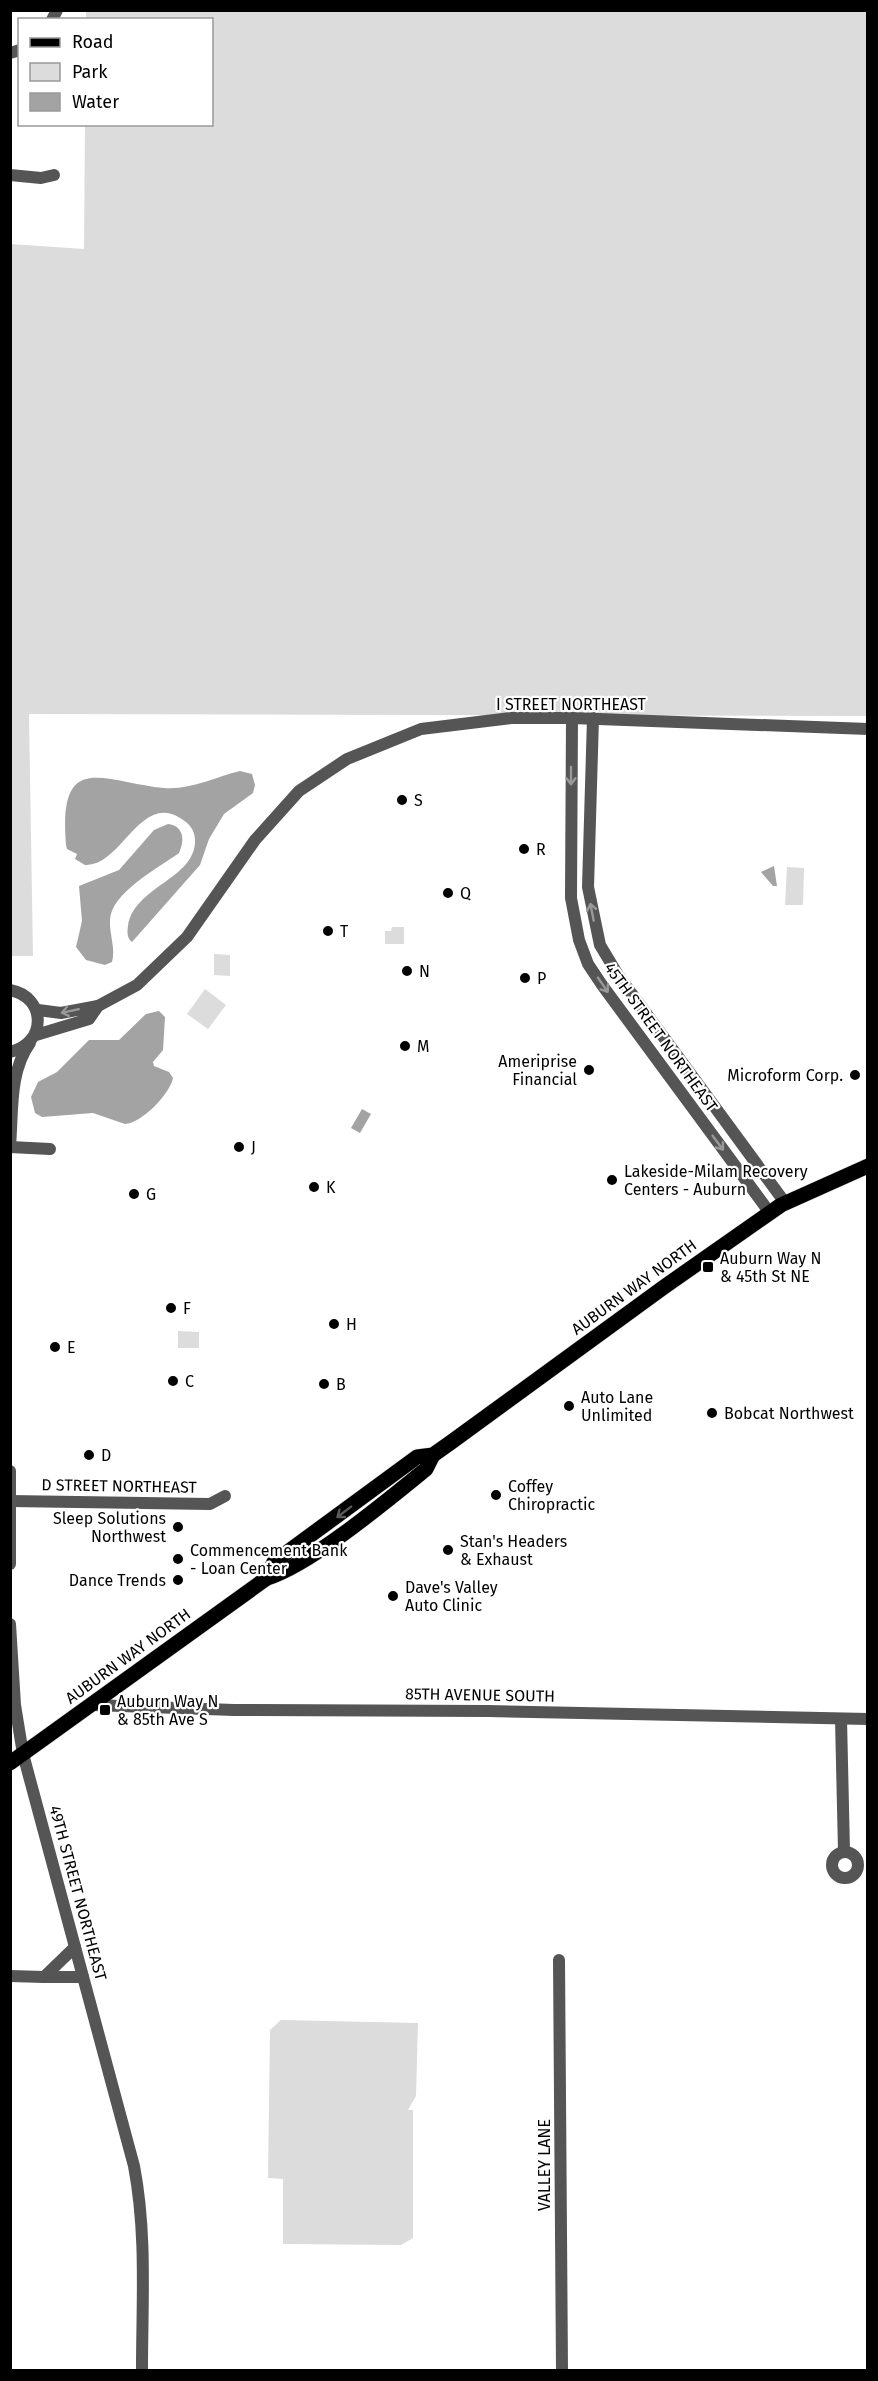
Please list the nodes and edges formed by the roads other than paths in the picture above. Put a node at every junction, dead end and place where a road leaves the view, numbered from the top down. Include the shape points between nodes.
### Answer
1 (10, 175) edge
2 (54, 176) dead end
3 (572, 718) junction
4 (593, 718) junction
5 (867, 729) edge
6 (10, 990) edge
7 (98, 1006) junction
8 (38, 1010) junction
9 (33, 1039) junction
10 (10, 1052) edge
11 (10, 1146) edge
12 (50, 1149) dead end
13 (867, 1166) edge
14 (786, 1203) junction
15 (770, 1213) junction
16 (430, 1455) junction
17 (10, 1471) edge
18 (225, 1496) dead end
19 (11, 1501) edge
20 (10, 1564) edge
21 (267, 1578) junction
22 (10, 1624) edge
23 (93, 1705) junction
24 (841, 1719) junction
25 (867, 1719) edge
26 (17, 1759) edge
27 (844, 1851) dead end
28 (75, 1947) junction
29 (559, 1960) dead end
30 (10, 1976) edge
31 (44, 1977) junction
32 (83, 1977) junction
33 (142, 2370) edge
34 (562, 2370) edge

1 - 2 street
3 - 4 street, I STREET NORTHEAST
3 - 7 street, I STREET NORTHEAST via 511,718 421,729 348,759 299,791 255,840 187,937 137,985
3 -> 15 street, 45TH STREET NORTHEAST via 571,898 588,964
4 - 5 street, I STREET NORTHEAST
14 -> 4 street, 45TH STREET NORTHEAST via 600,945 588,887
6 - 8 street via 30,999
7 -> 8 street, I STREET NORTHEAST via 61,1013
7 - 9 street, I STREET NORTHEAST via 89,1019
8 - 9 street via 39,1026
9 - 10 street, I STREET NORTHEAST
9 - 11 street via 18,1065
11 - 12 street
13 - 14 main road, AUBURN WAY NORTH
14 - 15 main road, AUBURN WAY NORTH
15 - 16 main road, AUBURN WAY NORTH
16 -> 21 main road, AUBURN WAY NORTH via 417,1457 274,1562
16 - 21 main road, AUBURN WAY NORTH via 426,1469 389,1498 283,1573
17 - 19 street
18 - 19 street, D STREET NORTHEAST via 210,1504
19 - 20 street
21 - 23 main road, AUBURN WAY NORTH
22 - 26 street, 49TH STREET NORTHEAST
23 - 24 street, 85TH AVENUE SOUTH
23 - 26 main road, AUBURN WAY NORTH
24 - 25 street, 85TH AVENUE SOUTH
24 - 27 street
26 - 28 street, 49TH STREET NORTHEAST
28 - 31 street
28 - 32 street, 49TH STREET NORTHEAST
29 - 34 street, VALLEY LANE
30 - 31 street
31 - 32 street
32 - 33 street, 49TH STREET NORTHEAST via 134,2166 143,2232

